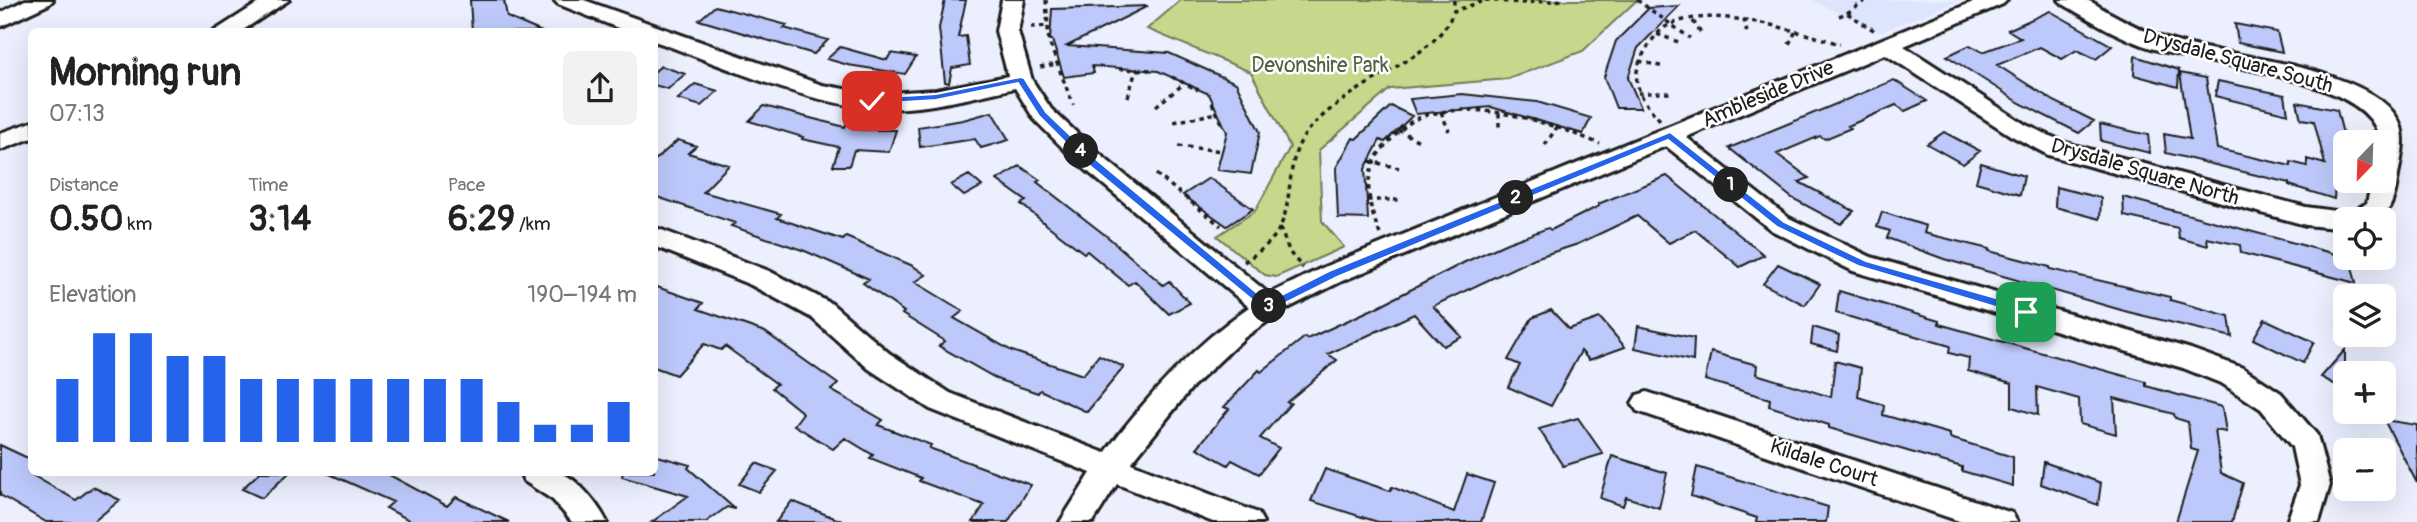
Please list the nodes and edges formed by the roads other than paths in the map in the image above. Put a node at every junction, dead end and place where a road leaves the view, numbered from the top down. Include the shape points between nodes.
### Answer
1 (42, 0) edge
2 (278, 0) edge
3 (565, 0) edge
4 (1013, 0) edge
5 (1996, 0) edge
6 (2070, 0) edge
7 (0, 21) edge
8 (231, 28) edge
9 (638, 28) edge
10 (658, 34) edge
11 (1882, 38) junction
12 (1030, 73) junction
13 (1665, 128) junction
14 (28, 131) edge
15 (0, 142) edge
16 (2379, 207) edge
17 (2333, 219) edge
18 (658, 238) edge
19 (1267, 307) junction
20 (1647, 404) dead end
21 (1110, 468) junction
22 (541, 476) edge
23 (590, 522) edge
24 (1076, 522) edge
25 (1247, 522) edge
26 (2001, 522) edge
27 (2303, 522) edge

1 - 7 street
2 - 8 street
3 - 9 street
4 - 12 street via 1007,31
5 - 11 street, Ambleside Drive
6 - 16 street, Drysdale Square South via 2164,46 2312,78 2370,105 2387,121 2391,136
10 - 12 street via 817,91 872,101 936,97
11 - 13 street, Ambleside Drive via 1759,96
11 - 17 street, Drysdale Square North via 2018,130 2057,149 2306,216
12 - 19 street via 1042,114
13 - 19 street, Ambleside Drive
13 - 27 street via 1780,225 1862,264 2191,359 2233,376 2271,401 2306,443 2315,485
14 - 15 street
18 - 21 street via 760,278 822,311 879,361 940,401
19 - 21 street, Ambleside Drive via 1196,364 1152,410
20 - 26 street, Kildale Court
21 - 24 street, Ambleside Drive
21 - 25 street
22 - 23 street via 564,491

